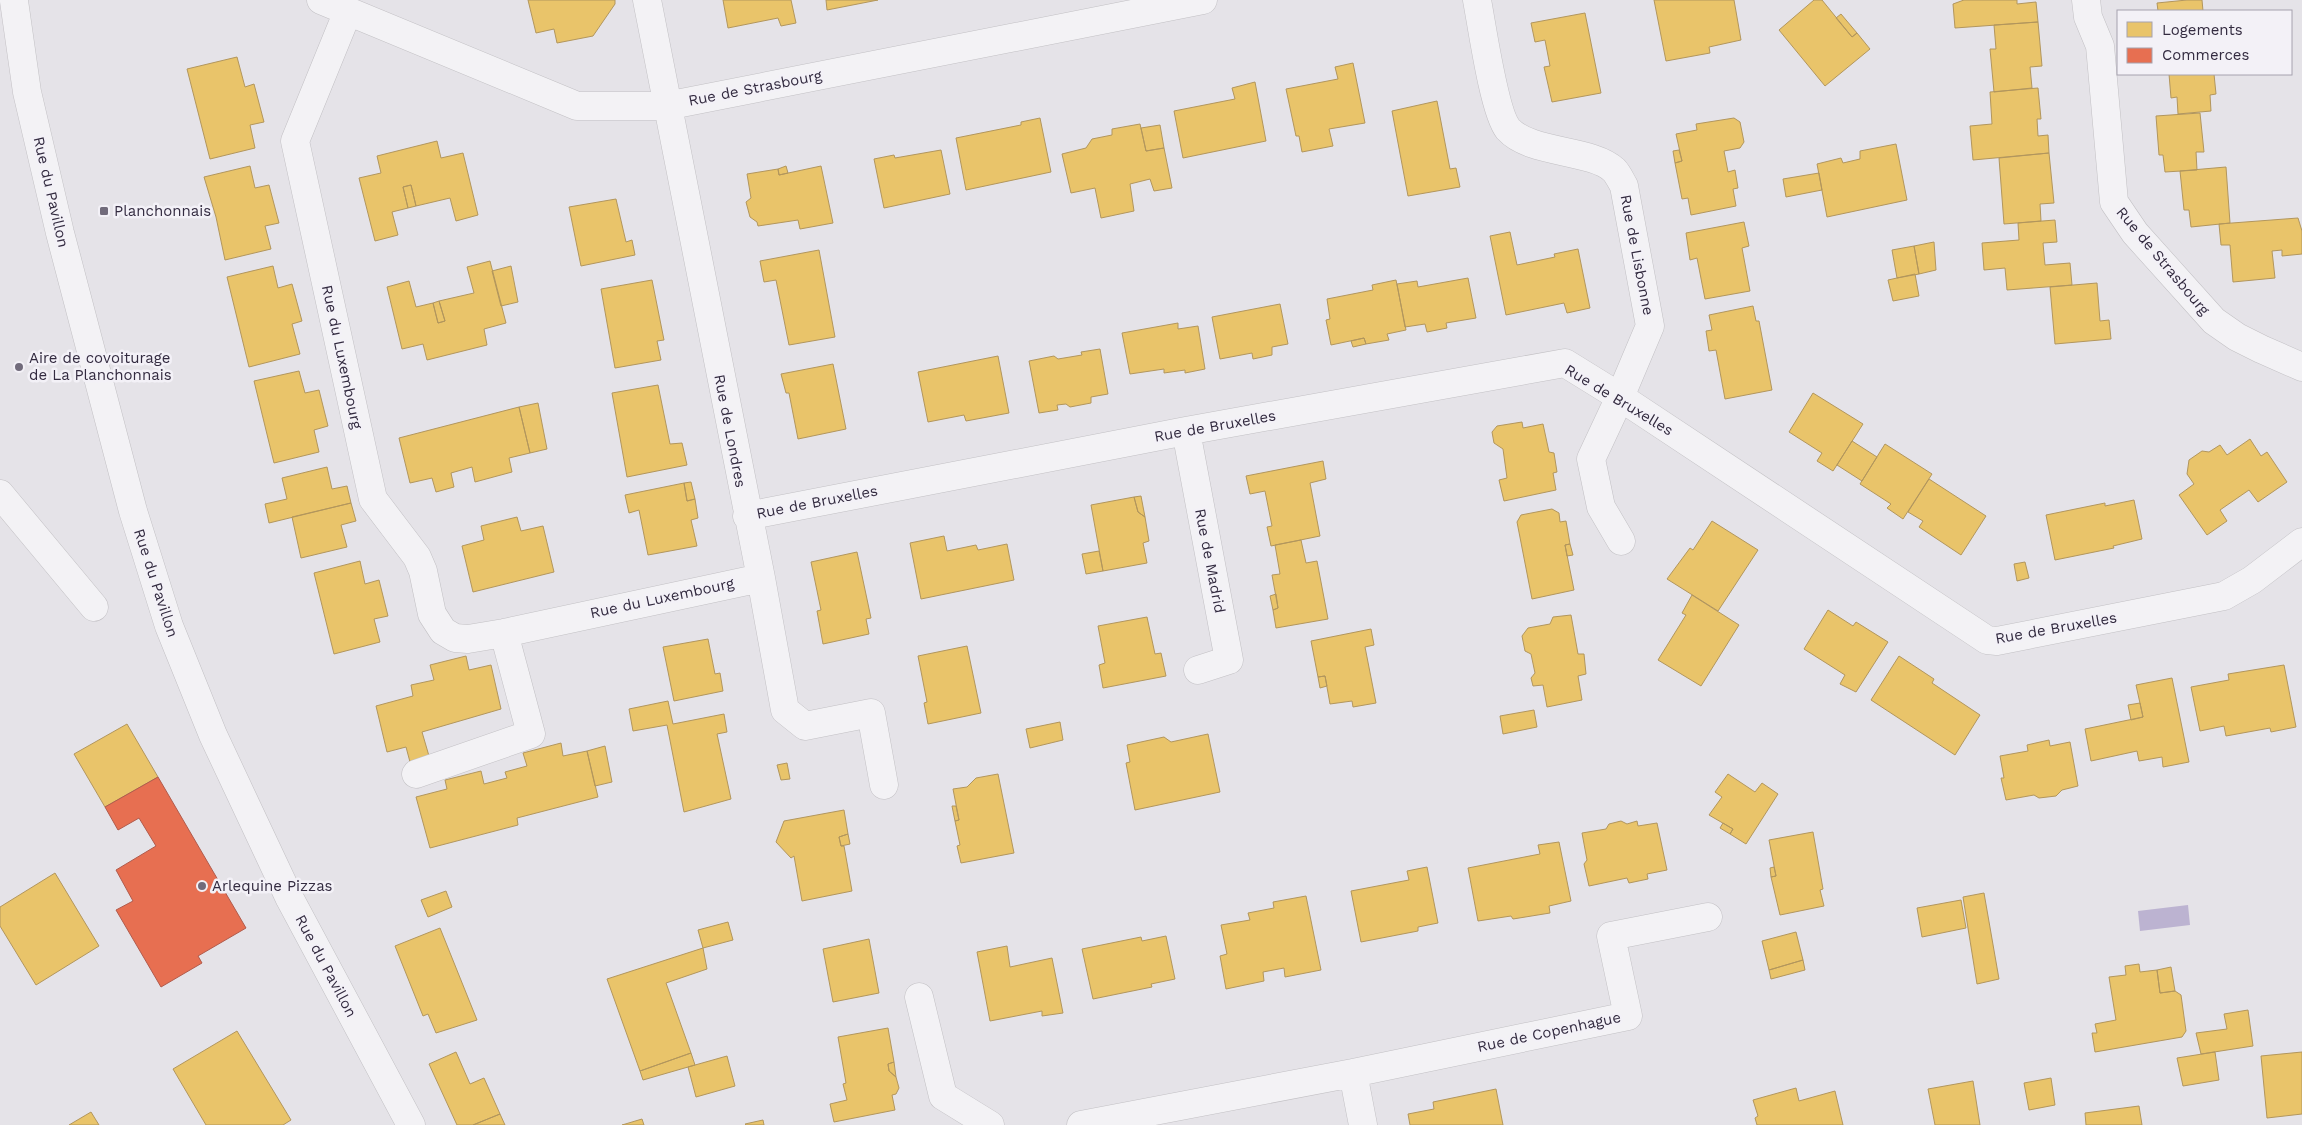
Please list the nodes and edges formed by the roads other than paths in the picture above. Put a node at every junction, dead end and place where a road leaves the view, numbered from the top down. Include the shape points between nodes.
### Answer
1 (320, 0) edge
2 (647, 0) edge
3 (1203, 0) edge
4 (1477, 0) edge
5 (2086, 0) edge
6 (10, 1) edge
7 (348, 11) junction
8 (666, 106) junction
9 (2302, 367) edge
10 (1620, 397) junction
11 (1186, 431) junction
12 (0, 494) edge
13 (747, 516) junction
14 (1621, 541) dead end
15 (2302, 542) edge
16 (761, 578) junction
17 (94, 607) dead end
18 (504, 633) junction
19 (1198, 670) dead end
20 (416, 774) dead end
21 (884, 785) dead end
22 (1708, 917) dead end
23 (919, 997) dead end
24 (1353, 1073) junction
25 (411, 1125) edge
26 (990, 1125) edge
27 (1081, 1125) edge
28 (1363, 1125) edge

1 - 7 street, Rue de Strasbourg
2 - 8 street, Rue de Londres
3 - 8 street, Rue de Strasbourg
4 - 10 street, Rue de Lisbonne via 1497,104 1508,129 1527,142 1601,162 1614,170 1624,186 1650,326
5 - 9 street, Rue de Strasbourg via 2088,16 2100,46 2114,202 2135,233 2214,320 2237,337
6 - 25 street, Rue du Pavillon via 27,92 60,233 133,511 166,617 212,735 290,899
7 - 8 street, Rue de Strasbourg via 576,106
7 - 18 street, Rue du Luxembourg via 295,141 373,500 417,557 432,614 443,631 455,638 468,639
8 - 13 street, Rue de Londres
10 - 11 street, Rue de Bruxelles via 1565,363
10 - 14 street, Rue de Lisbonne via 1591,459 1602,507
10 - 15 street, Rue de Bruxelles via 1988,640 1998,641 2224,596 2252,580
11 - 13 street, Rue de Bruxelles
11 - 19 street, Rue de Madrid via 1229,660
12 - 17 street
13 - 16 street, Rue de Londres
16 - 18 street, Rue du Luxembourg
16 - 21 street, Rue de Londres via 785,710 805,726 872,713
18 - 20 street via 530,734
22 - 24 street, Rue de Copenhague via 1611,936 1628,1016
23 - 26 street via 943,1096
24 - 27 street, Rue de Copenhague
24 - 28 street

